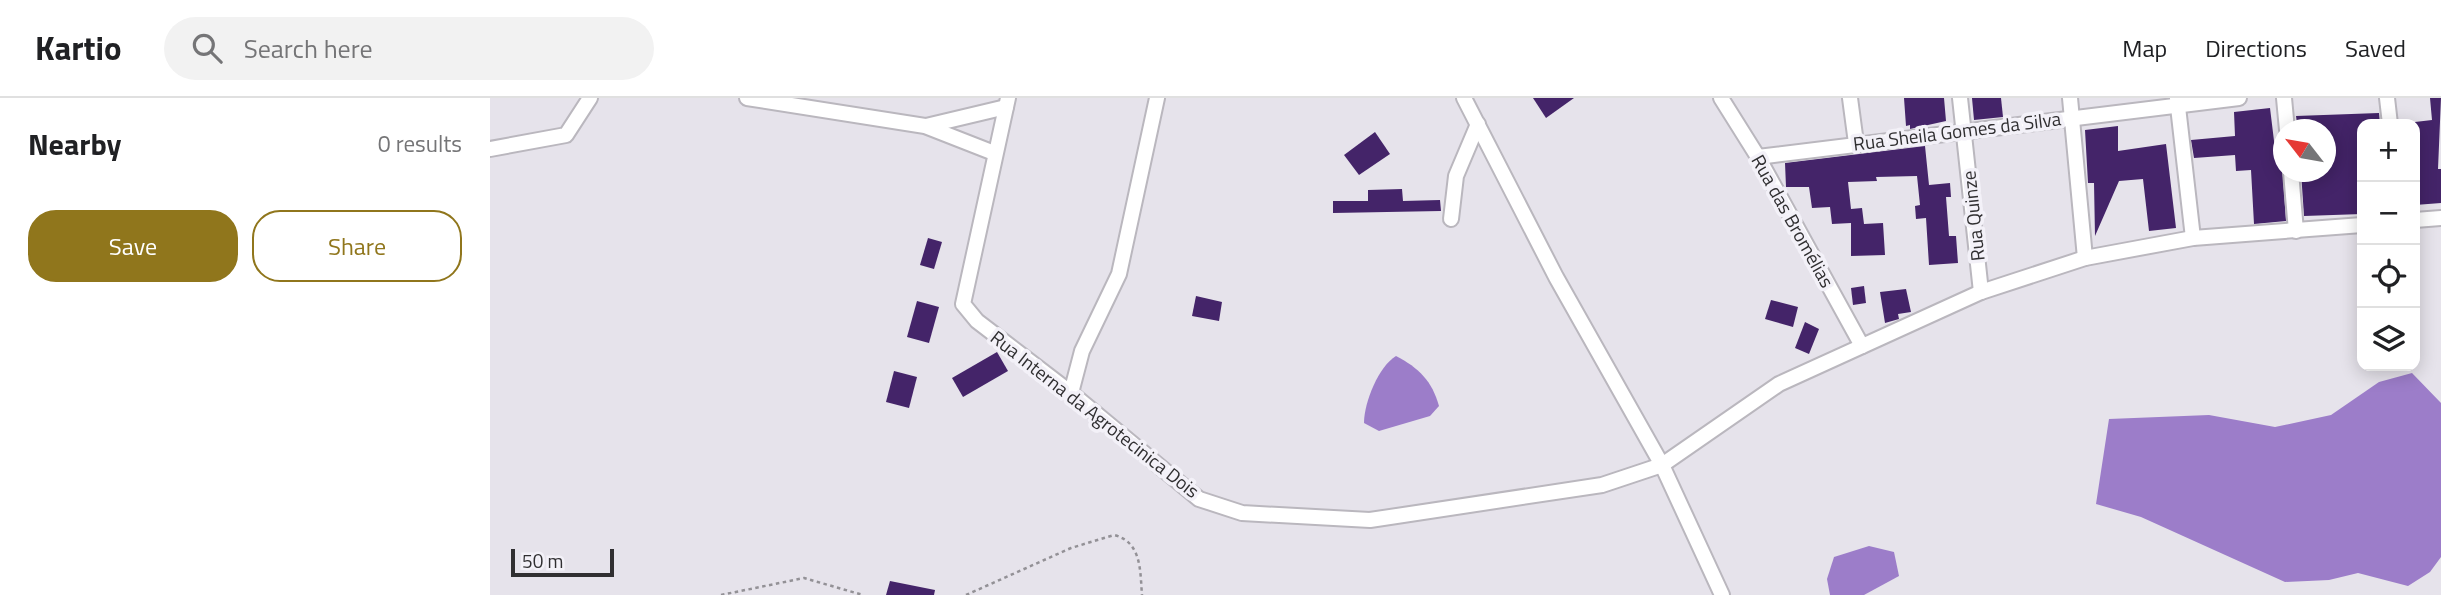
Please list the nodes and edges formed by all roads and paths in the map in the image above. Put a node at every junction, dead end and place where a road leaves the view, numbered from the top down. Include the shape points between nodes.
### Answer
1 (590, 98) edge
2 (747, 98) edge
3 (1157, 98) edge
4 (1464, 98) edge
5 (1721, 98) edge
6 (1850, 98) edge
7 (1961, 98) edge
8 (2070, 98) edge
9 (2239, 98) edge
10 (2284, 98) edge
11 (2387, 98) edge
12 (1007, 102) edge
13 (2178, 102) edge
14 (2072, 117) junction
15 (2286, 119) edge
16 (2389, 119) edge
17 (1478, 124) junction
18 (925, 126) junction
19 (1964, 132) junction
20 (1856, 143) junction
21 (490, 149) edge
22 (994, 153) junction
23 (1758, 157) junction
24 (2292, 182) edge
25 (2441, 218) edge
26 (1451, 219) dead end
27 (2420, 220) edge
28 (2357, 225) edge
29 (2296, 231) junction
30 (2193, 238) junction
31 (2085, 258) junction
32 (1981, 292) junction
33 (1862, 346) junction
34 (1071, 393) junction
35 (1662, 466) junction
36 (721, 595) edge
37 (863, 595) edge
38 (967, 595) edge
39 (1142, 595) edge
40 (1722, 595) edge

1 - 21 street via 566,135
2 - 18 street
3 - 34 street via 1119,274 1082,351
4 - 17 street
5 - 23 street, Rua das Bromélias
6 - 20 street
7 - 19 street, Rua Quinze
8 - 14 street
9 - 13 street, Rua Sheila Gomes da Silva
10 - 15 street
11 - 16 street
12 - 18 street
12 - 22 street
13 - 14 street, Rua Sheila Gomes da Silva
13 - 30 street
14 - 19 street, Rua Sheila Gomes da Silva
14 - 31 street
17 - 26 street via 1455,176
17 - 35 street
18 - 22 street
19 - 20 street, Rua Sheila Gomes da Silva
19 - 32 street, Rua Quinze
20 - 23 street, Rua Sheila Gomes da Silva
22 - 34 street, Rua Interna da Agrotecinica Dois via 963,304 977,321
23 - 33 street, Rua das Bromélias
24 - 29 street
25 - 27 street
28 - 29 street, Rua Interna da Agrotecinica Dois
29 - 30 street, Rua Interna da Agrotecinica Dois
30 - 31 street, Rua Interna da Agrotecinica Dois
31 - 32 street, Rua Interna da Agrotecinica Dois
32 - 33 street, Rua Interna da Agrotecinica Dois
33 - 35 street, Rua Interna da Agrotecinica Dois via 1779,384
34 - 35 street, Rua Interna da Agrotecinica Dois via 1199,499 1242,513 1370,520 1602,485
35 - 40 street
36 - 37 path via 804,578
38 - 39 path via 1071,548 1114,535 1132,544

